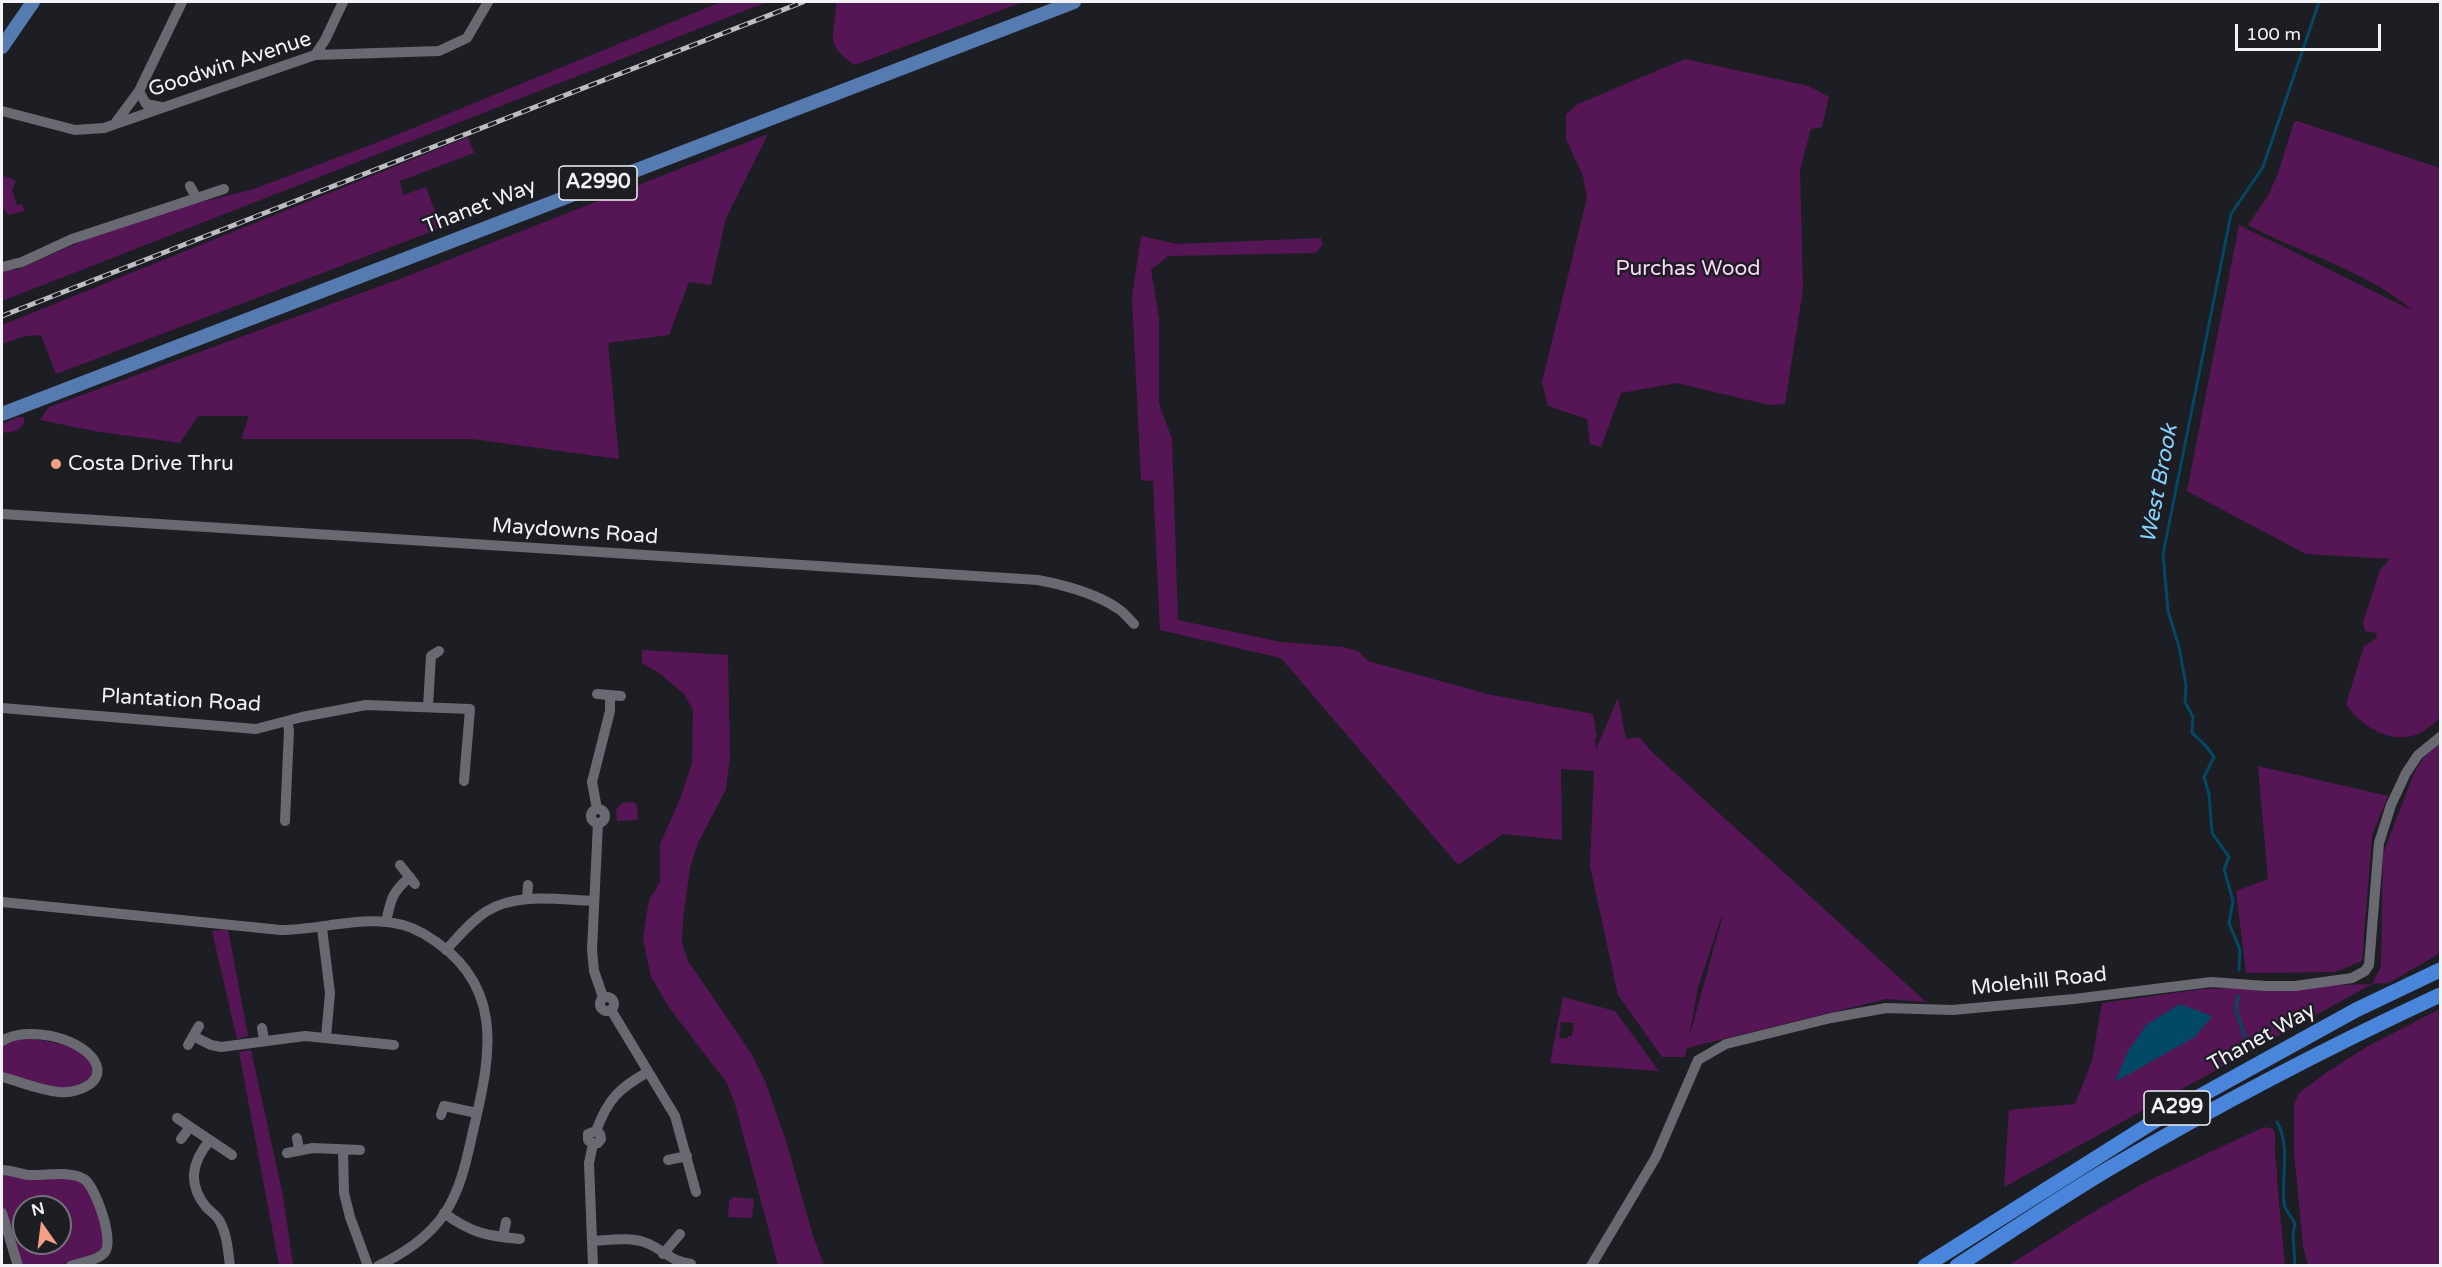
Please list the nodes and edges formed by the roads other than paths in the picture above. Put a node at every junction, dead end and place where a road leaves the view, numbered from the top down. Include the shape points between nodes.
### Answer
1 (33, 2) edge
2 (182, 2) edge
3 (343, 2) edge
4 (488, 2) edge
5 (1074, 2) edge
6 (2, 47) edge
7 (315, 55) junction
8 (139, 91) junction
9 (161, 107) junction
10 (2, 111) edge
11 (116, 123) junction
12 (190, 186) dead end
13 (224, 189) dead end
14 (196, 197) junction
15 (2, 267) edge
16 (2, 414) edge
17 (2, 514) edge
18 (1134, 624) dead end
19 (439, 651) dead end
20 (597, 694) dead end
21 (428, 706) junction
22 (2, 708) edge
23 (287, 721) junction
24 (2440, 737) edge
25 (464, 781) dead end
26 (285, 821) dead end
27 (400, 865) dead end
28 (528, 885) dead end
29 (527, 899) junction
30 (594, 901) junction
31 (2, 902) edge
32 (386, 922) junction
33 (322, 928) junction
34 (446, 950) junction
35 (2440, 970) edge
36 (2440, 995) edge
37 (262, 1028) dead end
38 (194, 1036) dead end
39 (326, 1037) junction
40 (264, 1040) junction
41 (2, 1041) edge
42 (394, 1045) dead end
43 (648, 1072) junction
44 (2, 1077) edge
45 (477, 1113) junction
46 (441, 1115) dead end
47 (177, 1118) dead end
48 (190, 1127) junction
49 (297, 1138) dead end
50 (181, 1139) dead end
51 (210, 1140) junction
52 (299, 1150) junction
53 (342, 1150) junction
54 (360, 1150) dead end
55 (287, 1153) dead end
56 (232, 1155) dead end
57 (687, 1156) junction
58 (668, 1160) dead end
59 (2, 1170) edge
60 (696, 1192) dead end
61 (2, 1213) edge
62 (444, 1213) junction
63 (506, 1222) dead end
64 (680, 1234) dead end
65 (503, 1237) junction
66 (520, 1239) dead end
67 (593, 1241) junction
68 (663, 1254) junction
69 (691, 1264) dead end
70 (18, 1266) edge
71 (71, 1266) edge
72 (230, 1266) edge
73 (368, 1266) edge
74 (378, 1266) edge
75 (593, 1266) edge
76 (1591, 1266) edge
77 (1925, 1266) edge
78 (1957, 1266) edge

1 - 6 main road
2 - 8 street
3 - 7 street
4 - 7 street, Goodwin Avenue via 467,38 439,51
5 - 16 main road, Thanet Way / A2990
7 - 9 street, Goodwin Avenue
8 - 9 street via 146,104
8 - 11 street
9 - 11 street, Goodwin Avenue
10 - 11 street, Goodwin Avenue via 75,130
12 - 14 street
13 - 14 street
14 - 15 street
17 - 18 street, Maydowns Road via 1038,580 1063,585 1117,608
19 - 21 street via 431,656
20 - 30 street via 616,695 592,782 597,809 591,817 598,823
21 - 23 street, Plantation Road via 366,705
21 - 25 street, Plantation Road via 470,709
22 - 23 street, Plantation Road via 256,729
23 - 26 street
24 - 76 street, Molehill Road via 2418,755 2406,773 2379,843 2369,965 2365,971 2352,978 2295,986 2211,982 1952,1010 1886,1008 1726,1044 1698,1060 1656,1157
27 - 32 street via 413,881 396,889
28 - 29 street
29 - 30 street
29 - 34 street via 488,910
30 - 43 street via 593,960 603,997 600,1008 611,1010
31 - 33 street via 281,930
32 - 33 street
32 - 34 street via 423,933
33 - 39 street via 330,993
34 - 45 street via 477,989 488,1025 487,1064
35 - 77 highway, Thanet Way / A299 via 2356,1010 2153,1122
36 - 78 highway, Thanet Way / A299 via 2181,1127
37 - 40 street
38 - 40 street via 220,1047
39 - 40 street
39 - 42 street
41 - 44 street via 27,1034 58,1038 88,1054 97,1066 94,1082 62,1093
43 - 57 street via 675,1116
43 - 67 street via 617,1092 596,1131 601,1139 593,1144 589,1163
45 - 46 street via 444,1106
45 - 62 street via 460,1182
47 - 48 street
48 - 50 street
48 - 51 street
49 - 52 street
51 - 56 street
51 - 72 street via 198,1154 193,1170 205,1205 220,1221
52 - 53 street
52 - 55 street
53 - 54 street
53 - 73 street via 344,1194
57 - 58 street
57 - 60 street
59 - 71 street via 27,1175 70,1175 91,1185 109,1243 97,1258
61 - 70 street
62 - 65 street via 473,1232
62 - 74 street via 417,1243
63 - 65 street
64 - 68 street
65 - 66 street
67 - 68 street via 642,1241
67 - 75 street
68 - 69 street

